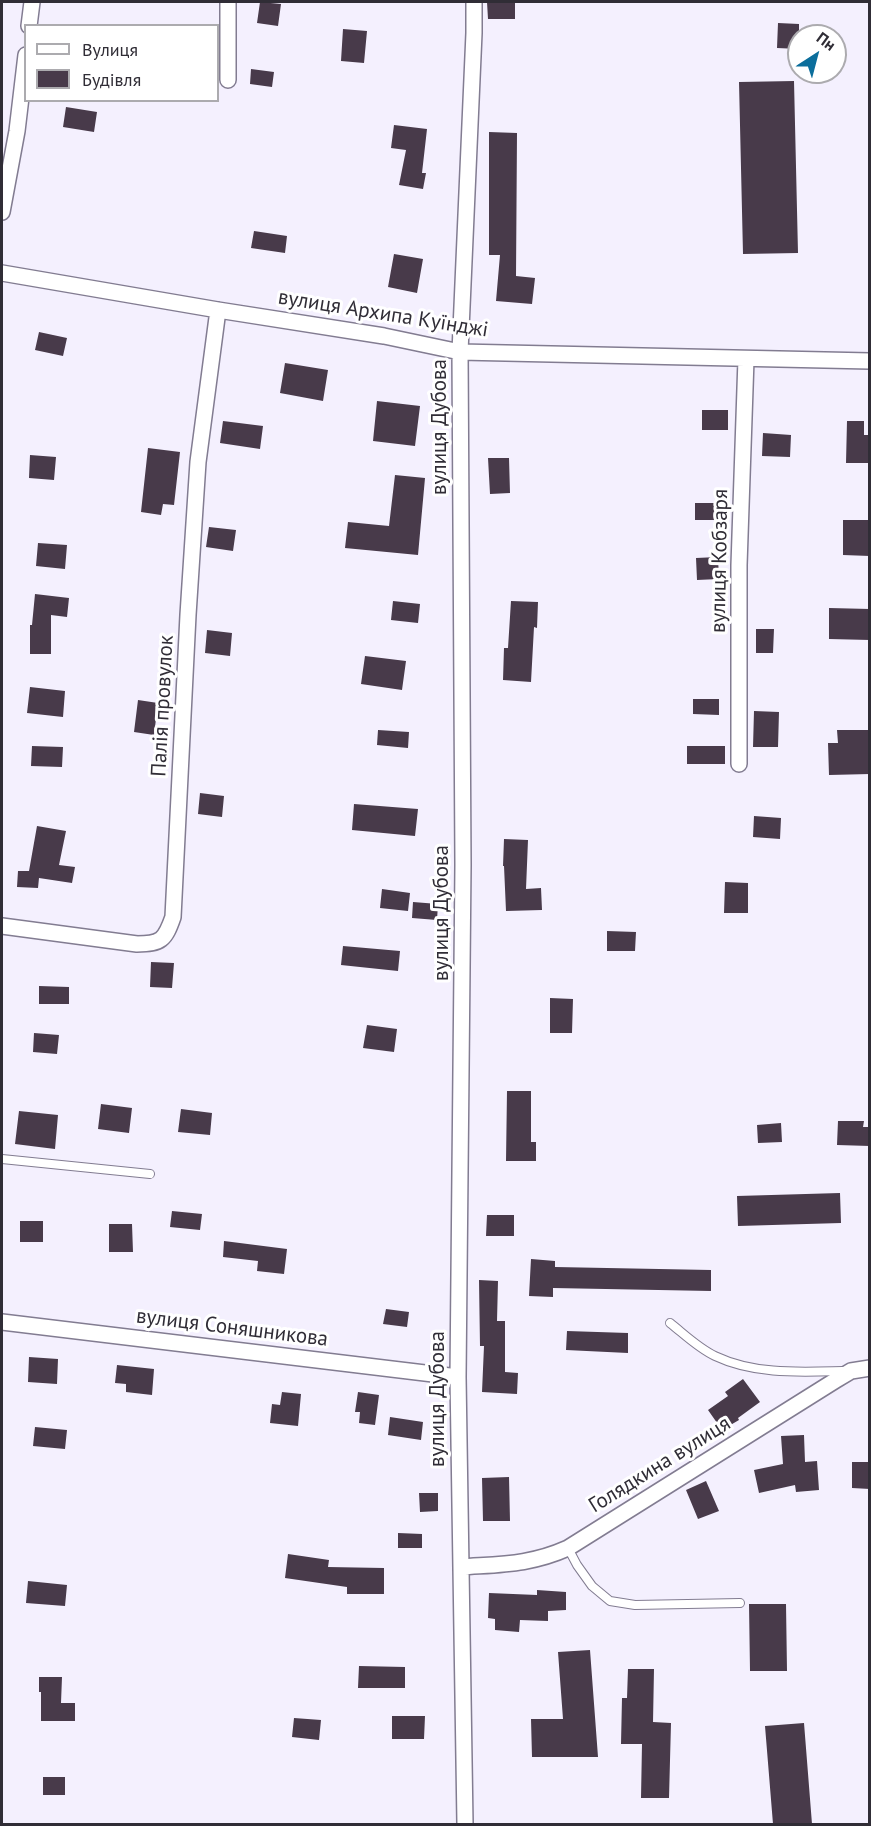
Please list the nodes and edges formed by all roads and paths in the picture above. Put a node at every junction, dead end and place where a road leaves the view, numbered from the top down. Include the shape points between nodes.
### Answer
1 (32, 2) edge
2 (228, 2) edge
3 (474, 2) edge
4 (29, 24) edge
5 (24, 72) edge
6 (228, 80) dead end
7 (2, 212) edge
8 (2, 273) edge
9 (218, 310) junction
10 (460, 352) junction
11 (746, 359) junction
12 (870, 361) edge
13 (739, 764) dead end
14 (2, 926) edge
15 (2, 1159) edge
16 (150, 1174) dead end
17 (2, 1322) edge
18 (670, 1323) dead end
19 (870, 1368) edge
20 (851, 1371) junction
21 (458, 1377) junction
22 (568, 1548) junction
23 (461, 1567) junction
24 (740, 1602) dead end
25 (465, 1824) edge

1 - 4 street
2 - 6 street
3 - 10 street, вулиця Дубова
5 - 7 street
8 - 9 street, вулиця Архипа Куїнджі
9 - 10 street, вулиця Архипа Куїнджі
9 - 14 street, Палія провулок via 198,462 173,917 169,929 154,944 137,944
10 - 11 street, вулиця Архипа Куїнджі
10 - 21 street, вулиця Дубова via 463,865
11 - 12 street, вулиця Архипа Куїнджі
11 - 13 street, вулиця Кобзаря via 739,565
15 - 16 lane
17 - 21 street, вулиця Соняшникова
18 - 20 lane via 694,1343 730,1361 789,1372
19 - 20 street, Голядкина вулиця
20 - 22 street, Голядкина вулиця
21 - 23 street, вулиця Дубова
22 - 23 street, Голядкина вулиця via 526,1562
22 - 24 lane via 592,1587 610,1601 635,1605
23 - 25 street, вулиця Дубова

